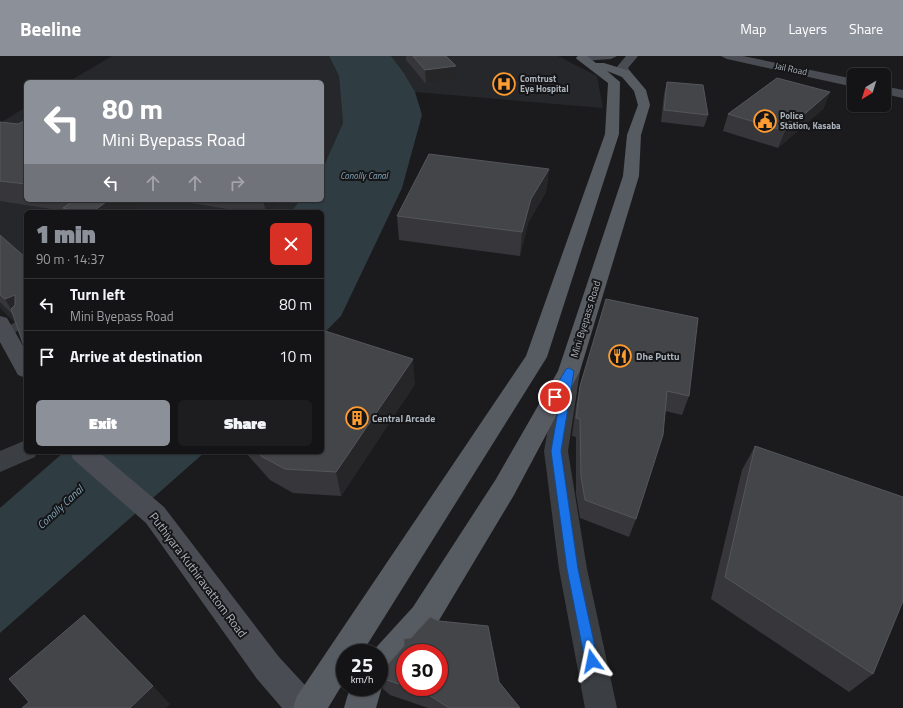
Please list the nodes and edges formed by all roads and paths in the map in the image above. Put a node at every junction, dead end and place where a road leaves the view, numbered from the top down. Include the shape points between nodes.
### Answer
1 (611, 56) edge
2 (727, 56) edge
3 (580, 57) edge
4 (629, 65) edge
5 (847, 82) edge
6 (891, 91) edge
7 (903, 94) edge
8 (24, 321) edge
9 (3, 328) edge
10 (24, 366) edge
11 (569, 371) junction
12 (24, 451) edge
13 (84, 454) edge
14 (0, 462) edge
15 (388, 657) edge
16 (363, 696) edge
17 (303, 708) edge
18 (309, 708) edge
19 (360, 708) edge
20 (602, 708) edge

1 - 3 street
2 - 5 street, Jail Road
3 - 4 main road, Mini Byepass Road
3 - 18 main road via 614,82 612,134 536,357
4 - 11 main road, Mini Byepass Road via 644,105 634,135 630,176
6 - 7 street
8 - 9 lane
9 - 10 street
11 - 15 main road, Mini Byepass Road via 505,487 424,617
11 - 20 street via 556,451 573,569
12 - 14 street
13 - 17 street, Puthiyara Kuthiravattom Road via 155,515 268,668
16 - 19 main road

